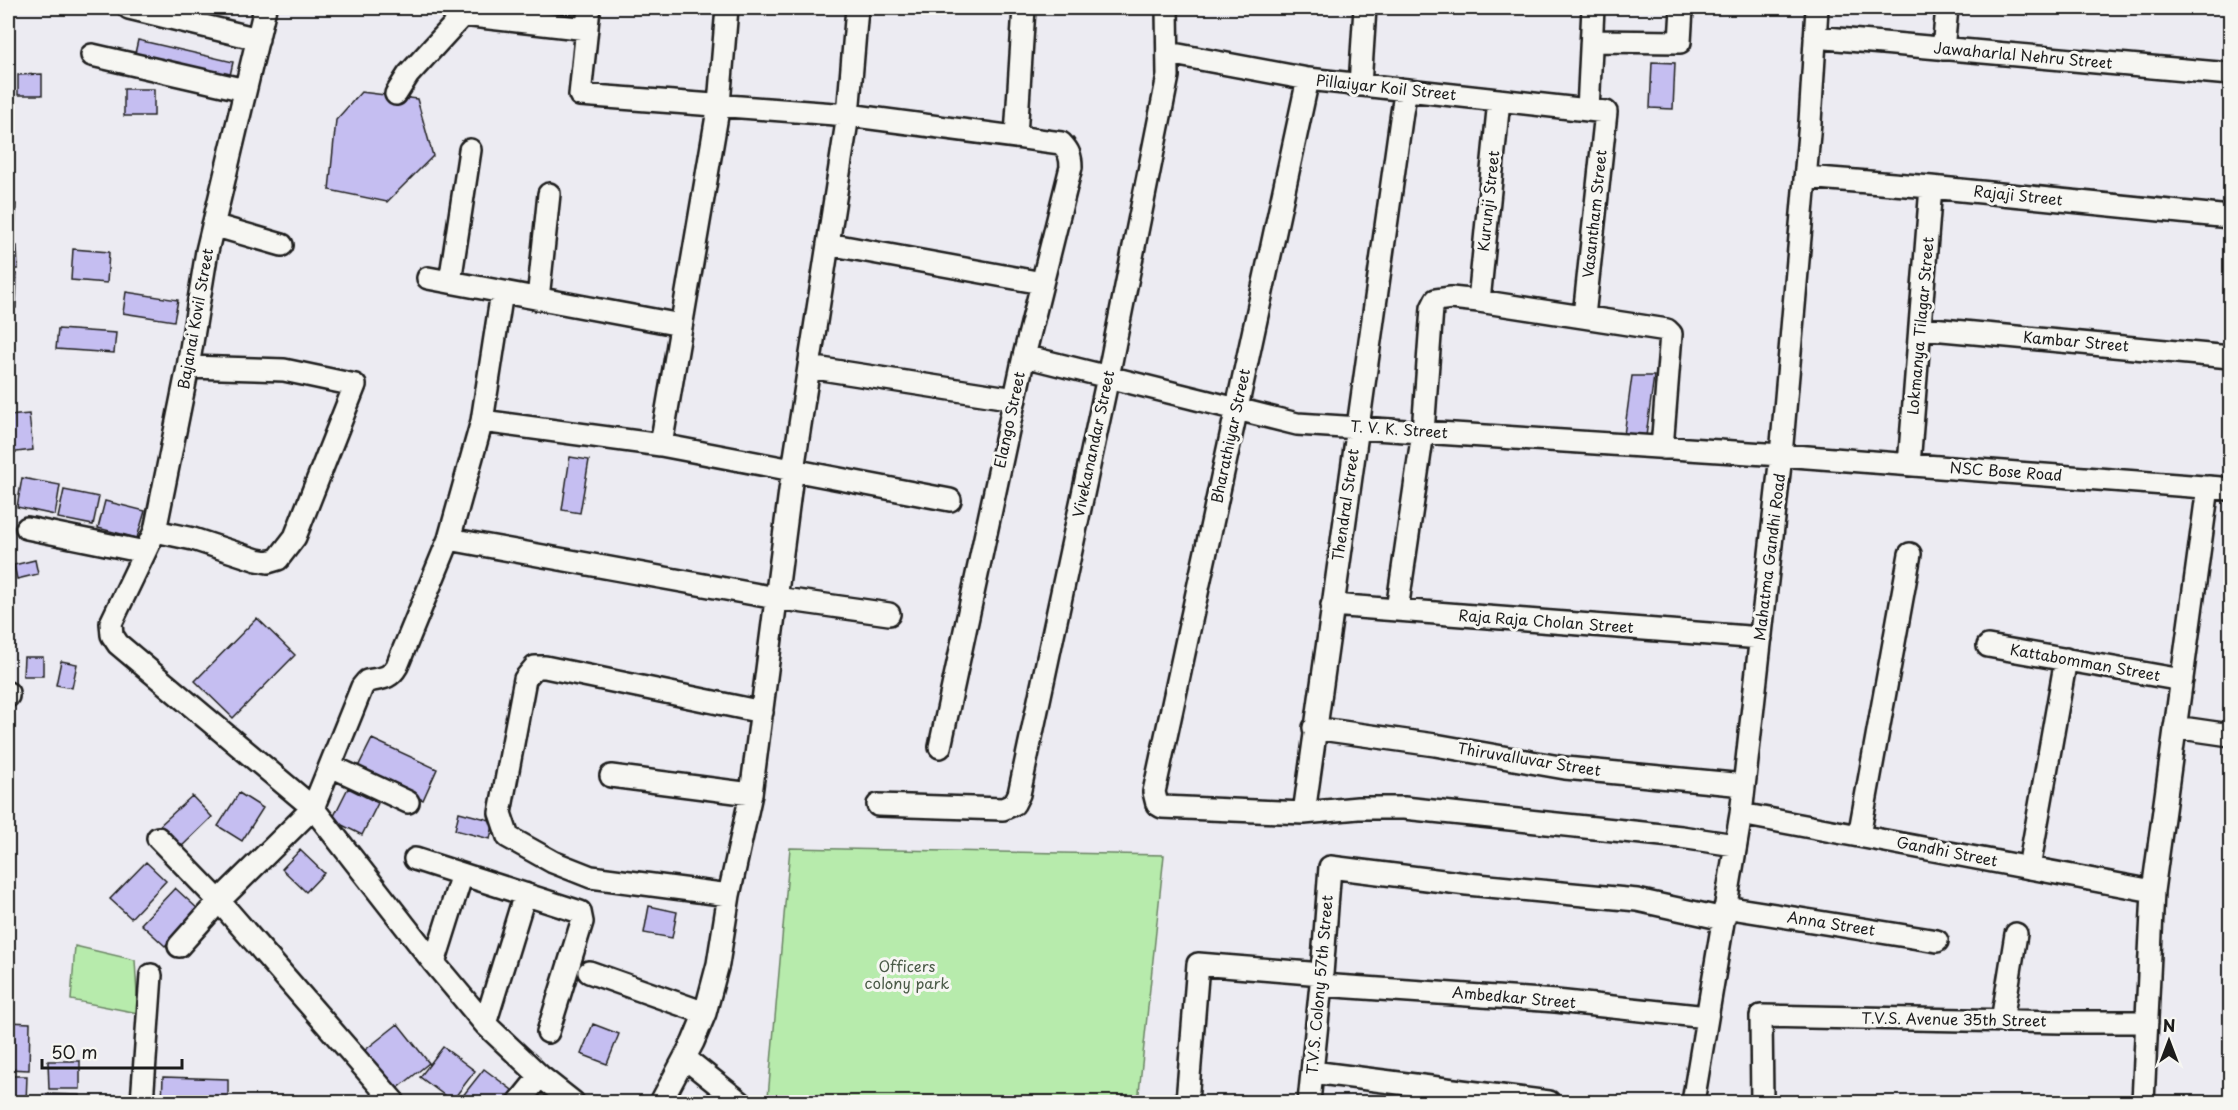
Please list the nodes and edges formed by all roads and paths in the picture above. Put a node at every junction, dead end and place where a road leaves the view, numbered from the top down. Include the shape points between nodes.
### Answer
1 (129, 8) edge
2 (265, 8) edge
3 (589, 8) edge
4 (727, 8) edge
5 (857, 8) edge
6 (1024, 8) edge
7 (1167, 8) edge
8 (1365, 8) edge
9 (1580, 8) edge
10 (1593, 8) edge
11 (1682, 8) edge
12 (1817, 8) edge
13 (1947, 8) edge
14 (463, 11) edge
15 (587, 29) junction
16 (1815, 37) junction
17 (258, 39) junction
18 (1592, 41) junction
19 (1944, 49) junction
20 (1168, 53) junction
21 (92, 55) dead end
22 (2230, 74) edge
23 (1308, 79) junction
24 (1360, 85) junction
25 (245, 90) junction
26 (1407, 90) junction
27 (396, 94) dead end
28 (1499, 100) junction
29 (719, 104) junction
30 (1597, 111) junction
31 (848, 115) junction
32 (1016, 136) junction
33 (470, 150) dead end
34 (1805, 177) junction
35 (1931, 187) junction
36 (549, 195) dead end
37 (2230, 217) edge
38 (213, 225) junction
39 (828, 244) junction
40 (282, 245) dead end
41 (428, 278) dead end
42 (450, 282) junction
43 (1042, 283) junction
44 (502, 292) junction
45 (538, 299) junction
46 (1479, 301) junction
47 (1584, 316) junction
48 (681, 325) junction
49 (1921, 328) junction
50 (1024, 356) junction
51 (2230, 357) edge
52 (188, 367) junction
53 (809, 367) junction
54 (1108, 377) junction
55 (1015, 399) junction
56 (1237, 409) junction
57 (482, 421) junction
58 (1357, 428) junction
59 (1423, 432) junction
60 (661, 445) junction
61 (1662, 448) junction
62 (1781, 455) junction
63 (1909, 465) junction
64 (793, 471) junction
65 (2230, 489) edge
66 (950, 500) dead end
67 (27, 528) dead end
68 (155, 531) junction
69 (448, 539) junction
70 (145, 552) junction
71 (1910, 554) dead end
72 (776, 598) junction
73 (1332, 605) junction
74 (1397, 610) junction
75 (890, 614) dead end
76 (1761, 639) junction
77 (1988, 646) dead end
78 (2066, 660) junction
79 (2182, 680) junction
80 (762, 712) junction
81 (2175, 727) junction
82 (1314, 728) junction
83 (2230, 735) edge
84 (940, 747) dead end
85 (331, 766) junction
86 (610, 776) dead end
87 (1744, 785) junction
88 (751, 794) junction
89 (408, 802) dead end
90 (878, 805) dead end
91 (313, 808) junction
92 (1304, 813) junction
93 (1741, 814) junction
94 (1859, 836) junction
95 (158, 838) dead end
96 (1735, 846) junction
97 (415, 859) dead end
98 (1330, 867) joint
99 (2030, 868) junction
100 (462, 874) junction
101 (2153, 891) junction
102 (525, 894) junction
103 (729, 895) junction
104 (219, 901) junction
105 (1725, 913) junction
106 (2016, 934) dead end
107 (1937, 941) dead end
108 (179, 946) dead end
109 (434, 963) junction
110 (589, 972) dead end
111 (151, 975) dead end
112 (1321, 979) junction
113 (705, 1013) junction
114 (1707, 1017) junction
115 (2002, 1021) junction
116 (2147, 1022) junction
117 (486, 1024) junction
118 (548, 1032) dead end
119 (685, 1058) junction
120 (1312, 1072) junction
121 (540, 1076) junction
122 (142, 1102) edge
123 (394, 1102) edge
124 (519, 1102) edge
125 (573, 1102) edge
126 (661, 1102) edge
127 (740, 1102) edge
128 (1187, 1102) edge
129 (1309, 1102) edge
130 (1549, 1102) edge
131 (1693, 1102) edge
132 (1762, 1102) edge
133 (2143, 1102) edge

1 - 17 street
2 - 17 street, Bajanai Kovil Street
3 - 15 street
4 - 29 street
5 - 31 street
6 - 32 street
7 - 20 street, Vivekanandar Street
8 - 24 street
9 - 10 street
10 - 18 street, Vasantham Street
11 - 18 street via 1680,42
12 - 16 street, Mahatma Gandhi Road
13 - 19 street
14 - 15 street
14 - 27 street
15 - 29 street, Elango Street via 580,95
16 - 19 street, Jawaharlal Nehru Street
16 - 34 street, Mahatma Gandhi Road
17 - 25 street, Bajanai Kovil Street
18 - 30 street, Vasantham Street
19 - 22 street, Jawaharlal Nehru Street
20 - 23 street, Pillaiyar Koil Street
20 - 54 street, Vivekanandar Street via 1168,76
21 - 25 street
23 - 24 street, Pillaiyar Koil Street
23 - 56 street, Bharathiyar Street
24 - 26 street, Pillaiyar Koil Street
25 - 38 street, Bajanai Kovil Street
26 - 28 street, Pillaiyar Koil Street
26 - 58 street, Thendral Street
28 - 30 street, Pillaiyar Koil Street
28 - 46 street, Kurunji Street
29 - 31 street, Elango Street
29 - 48 street
30 - 47 street, Vasantham Street
31 - 32 street, Elango Street
31 - 39 street
32 - 43 street, Elango Street via 1061,143 1071,157
33 - 42 street
34 - 35 street, Rajaji Street
34 - 62 street, Mahatma Gandhi Road
35 - 37 street, Rajaji Street
35 - 49 street, Lokmanya Tilagar Street
36 - 45 street
38 - 40 street
38 - 52 street, Bajanai Kovil Street
39 - 43 street
39 - 53 street
41 - 42 street
42 - 44 street
43 - 50 street, Elango Street
44 - 45 street
44 - 57 street
45 - 48 street
46 - 47 street
46 - 59 street via 1444,299 1433,304
47 - 61 street via 1669,331
48 - 60 street
49 - 51 street, Kambar Street
49 - 63 street, Lokmanya Tilagar Street
50 - 54 street, T. V. K. Street
50 - 55 street, Elango Street
52 - 68 street, Bajanai Kovil Street
52 - 68 street via 284,370 355,385 295,537 278,559 257,560
53 - 55 street
53 - 64 street
54 - 56 street, T. V. K. Street
54 - 90 street, Vivekanandar Street via 1014,804 986,810
55 - 84 street, Elango Street
56 - 58 street, T. V. K. Street via 1297,424
56 - 92 street, Bharathiyar Street via 1154,792 1162,807
57 - 60 street
57 - 69 street
58 - 59 street, T. V. K. Street
58 - 73 street, Thendral Street
59 - 61 street, T. V. K. Street
59 - 74 street
60 - 64 street
61 - 62 street, T. V. K. Street
62 - 63 street, NSC Bose Road
62 - 76 street, Mahatma Gandhi Road
63 - 65 street, NSC Bose Road
64 - 66 street
64 - 72 street
65 - 79 street via 2208,487
67 - 70 street
68 - 70 street, Bajanai Kovil Street
69 - 72 street
69 - 85 street via 393,674 367,681 362,687
70 - 91 street, Bajanai Kovil Street via 111,623 112,635
71 - 94 street
72 - 75 street
72 - 80 street
73 - 74 street, Raja Raja Cholan Street
73 - 82 street, Thendral Street
74 - 76 street, Raja Raja Cholan Street
76 - 87 street, Mahatma Gandhi Road
77 - 78 street, Kattabomman Street
78 - 79 street, Kattabomman Street
78 - 99 street
79 - 81 street
80 - 88 street
80 - 103 street via 535,667 525,679 500,813 508,837 591,877
81 - 83 street
81 - 101 street
82 - 87 street, Thiruvalluvar Street via 1565,768
82 - 92 street, Thendral Street
85 - 89 street
85 - 91 street
86 - 88 street
87 - 93 street, Mahatma Gandhi Road
88 - 103 street
91 - 104 street
91 - 109 street
92 - 96 street via 1404,808
93 - 94 street, Gandhi Street
93 - 96 street, Mahatma Gandhi Road
94 - 99 street, Gandhi Street
95 - 104 street
96 - 105 street, Mahatma Gandhi Road
97 - 100 street
98 - 105 street, Anna Street
98 - 112 street, T.V.S. Colony 57th Street
99 - 101 street, Gandhi Street
100 - 102 street
100 - 109 street
101 - 116 street
102 - 117 street
102 - 118 street via 582,916
103 - 113 street
104 - 108 street
104 - 123 street
105 - 107 street, Anna Street
105 - 114 street, Mahatma Gandhi Road
106 - 115 street
109 - 117 street
110 - 113 street
111 - 122 street
112 - 114 street, Ambedkar Street
112 - 120 street, T.V.S. Colony 57th Street
112 - 128 street, Ambedkar Street via 1198,964
113 - 119 street
114 - 131 street, Mahatma Gandhi Road
115 - 116 street, T.V.S. Avenue 35th Street
115 - 132 street, T.V.S. Avenue 35th Street via 1761,1016
116 - 133 street
117 - 121 street
119 - 126 street
119 - 127 street
120 - 129 street, T.V.S. Colony 57th Street
120 - 130 street
121 - 124 street
121 - 125 street

